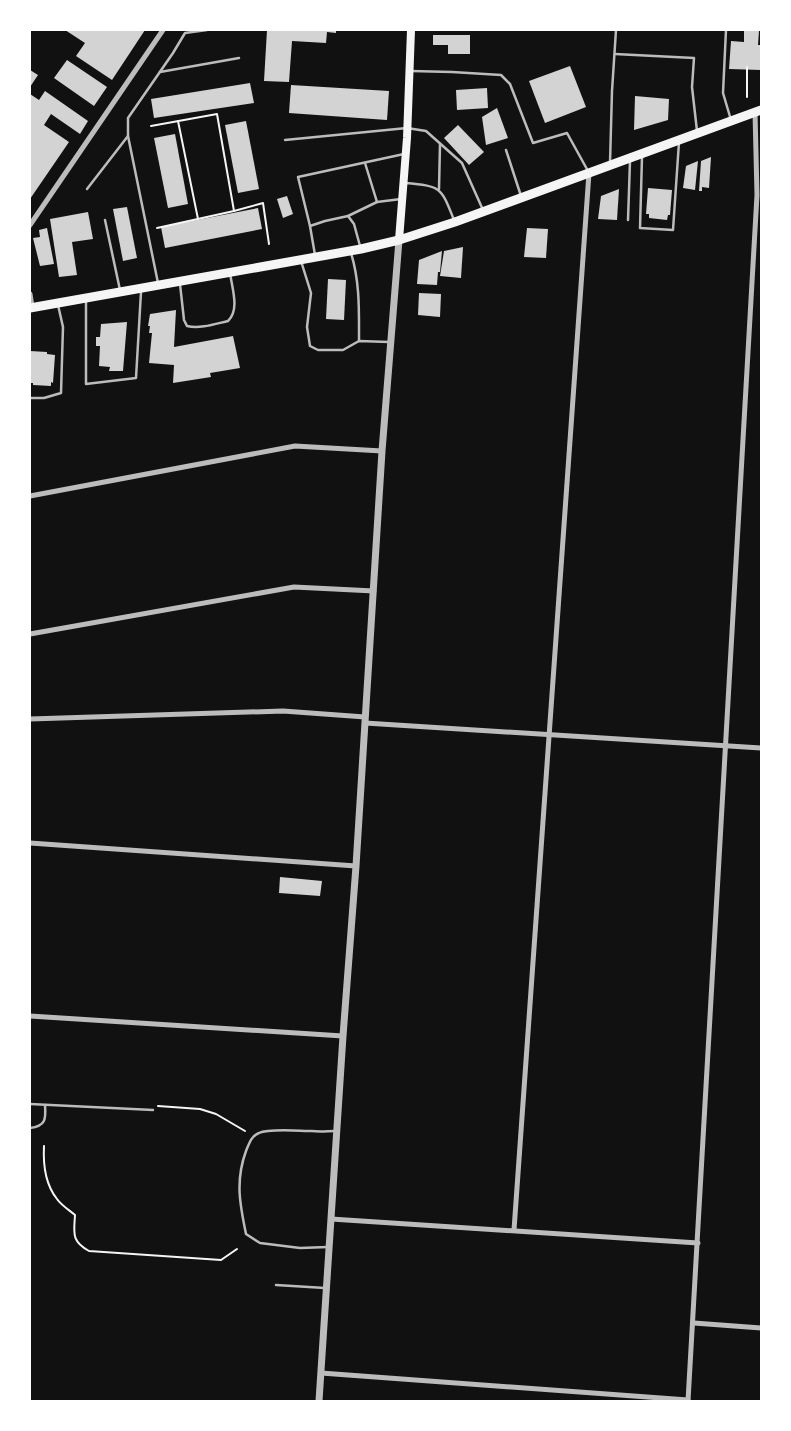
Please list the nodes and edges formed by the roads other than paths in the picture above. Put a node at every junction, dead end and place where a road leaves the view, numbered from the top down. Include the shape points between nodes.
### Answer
1 (163, 30) edge
2 (207, 30) edge
3 (411, 30) edge
4 (616, 30) edge
5 (726, 30) edge
6 (614, 54) junction
7 (239, 58) dead end
8 (410, 71) junction
9 (160, 72) junction
10 (758, 111) edge
11 (732, 121) junction
12 (761, 122) edge
13 (407, 128) junction
14 (697, 133) junction
15 (128, 136) junction
16 (285, 140) dead end
17 (679, 140) junction
18 (440, 144) junction
19 (506, 150) dead end
20 (642, 153) junction
21 (406, 154) junction
22 (630, 158) junction
23 (365, 163) junction
24 (610, 165) junction
25 (589, 172) junction
26 (403, 183) junction
27 (87, 189) dead end
28 (438, 190) junction
29 (522, 197) junction
30 (402, 199) junction
31 (376, 202) junction
32 (484, 211) junction
33 (348, 216) junction
34 (105, 220) dead end
35 (628, 220) dead end
36 (455, 222) junction
37 (30, 225) edge
38 (310, 226) junction
39 (399, 240) junction
40 (361, 249) junction
41 (350, 250) junction
42 (315, 257) junction
43 (301, 259) junction
44 (230, 272) junction
45 (180, 281) junction
46 (158, 285) junction
47 (141, 288) junction
48 (120, 291) junction
49 (30, 294) edge
50 (86, 298) junction
51 (58, 302) junction
52 (31, 307) edge
53 (359, 341) junction
54 (390, 342) junction
55 (30, 398) edge
56 (382, 451) junction
57 (30, 496) edge
58 (374, 591) junction
59 (30, 634) edge
60 (30, 719) edge
61 (365, 720) junction
62 (549, 734) junction
63 (724, 746) junction
64 (761, 748) edge
65 (30, 844) edge
66 (356, 866) junction
67 (30, 1016) edge
68 (343, 1036) junction
69 (30, 1104) edge
70 (45, 1105) junction
71 (153, 1110) road end
72 (30, 1128) edge
73 (337, 1130) junction
74 (332, 1219) junction
75 (514, 1230) junction
76 (698, 1243) junction
77 (330, 1247) junction
78 (276, 1286) dead end
79 (327, 1288) junction
80 (694, 1323) junction
81 (761, 1328) edge
82 (321, 1373) junction
83 (688, 1400) edge
84 (319, 1401) edge

1 - 37 street
2 - 9 lane via 185,33
3 - 8 main road
4 - 6 lane
5 - 11 lane via 723,93
6 - 14 lane via 694,58 692,87
6 - 24 lane
7 - 9 lane
8 - 13 main road
8 - 25 lane via 502,75 510,84 533,143 567,133
9 - 15 lane via 128,118
10 - 11 main road
10 - 12 street
10 - 63 street via 757,195
11 - 14 main road
13 - 16 lane
13 - 18 lane via 426,131
13 - 21 main road
14 - 17 main road
15 - 27 lane
15 - 46 lane
17 - 20 main road
17 - 20 lane via 673,230 640,228
18 - 28 lane
18 - 32 lane via 462,164
19 - 29 lane
20 - 22 main road
21 - 23 lane
21 - 26 main road
22 - 24 main road
22 - 35 lane
23 - 31 lane
23 - 38 lane via 298,177
24 - 25 main road
25 - 29 main road
25 - 62 street
26 - 28 lane
26 - 30 main road
28 - 36 lane via 445,196
29 - 32 main road
30 - 31 lane
30 - 39 main road
31 - 33 lane
32 - 36 main road
33 - 38 lane
33 - 40 lane via 354,224
34 - 48 lane
36 - 39 main road
38 - 42 lane
39 - 40 main road
39 - 54 street
40 - 41 main road
41 - 42 main road
41 - 53 lane via 356,270
42 - 43 main road
43 - 44 main road
43 - 53 lane via 311,293 307,327 310,346 318,350 343,350
44 - 45 main road
44 - 45 lane via 235,306 231,318 203,326 192,327 185,323
45 - 46 main road
46 - 47 main road
47 - 48 main road
47 - 50 lane via 136,378 86,384
48 - 50 main road
49 - 52 street
50 - 51 main road
51 - 52 main road
51 - 55 lane via 63,327 62,393
53 - 54 lane
54 - 56 street
56 - 57 street via 295,446
56 - 58 street
58 - 59 street via 294,587
58 - 61 street
60 - 61 street via 284,711
61 - 62 street
61 - 66 street
62 - 63 street
62 - 75 street
63 - 64 street
63 - 76 street
65 - 66 street
66 - 68 street
67 - 68 street
68 - 73 street
69 - 70 lane
70 - 71 lane
70 - 72 lane via 43,1124
73 - 74 street
73 - 77 lane via 270,1130 259,1133 250,1140 239,1177 239,1202 246,1234 260,1243 300,1248
74 - 75 street
74 - 77 street
75 - 76 street
76 - 80 street
77 - 79 street
78 - 79 lane
79 - 82 street
80 - 81 street
80 - 83 street
82 - 83 street
82 - 84 street

